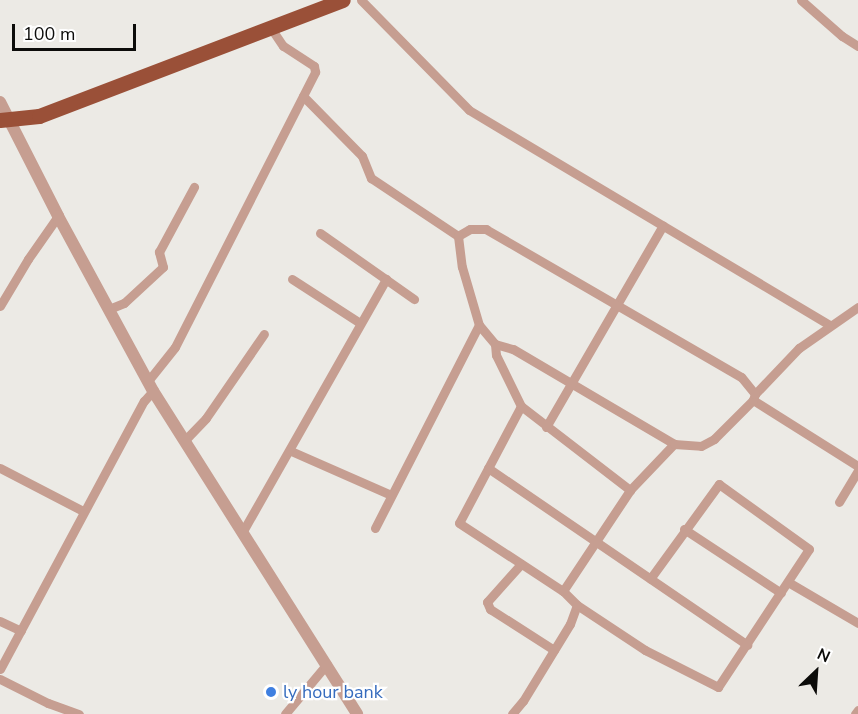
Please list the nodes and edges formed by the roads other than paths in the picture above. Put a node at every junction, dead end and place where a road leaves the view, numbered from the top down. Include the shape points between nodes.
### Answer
1 (343, 0) edge
2 (361, 0) edge
3 (801, 0) edge
4 (271, 28) junction
5 (858, 46) edge
6 (303, 96) junction
7 (0, 102) edge
8 (4, 120) edge
9 (194, 187) dead end
10 (58, 216) junction
11 (663, 225) junction
12 (320, 233) dead end
13 (458, 236) junction
14 (292, 279) dead end
15 (387, 279) junction
16 (414, 299) dead end
17 (617, 303) junction
18 (0, 306) edge
19 (858, 307) edge
20 (109, 309) junction
21 (360, 323) junction
22 (830, 325) junction
23 (479, 326) junction
24 (264, 334) dead end
25 (495, 344) junction
26 (572, 382) junction
27 (151, 386) junction
28 (754, 397) junction
29 (521, 406) junction
30 (546, 427) junction
31 (191, 435) junction
32 (674, 444) junction
33 (291, 451) junction
34 (0, 468) edge
35 (489, 468) junction
36 (858, 468) edge
37 (630, 490) junction
38 (391, 495) junction
39 (839, 502) dead end
40 (83, 511) junction
41 (375, 528) dead end
42 (684, 529) junction
43 (243, 531) junction
44 (594, 542) junction
45 (521, 564) junction
46 (650, 579) junction
47 (788, 582) junction
48 (563, 591) junction
49 (781, 593) junction
50 (578, 605) junction
51 (0, 621) edge
52 (858, 623) edge
53 (21, 631) junction
54 (747, 645) junction
55 (554, 650) junction
56 (327, 664) junction
57 (0, 669) edge
58 (0, 678) edge
59 (858, 710) edge
60 (79, 714) edge
61 (285, 714) edge
62 (357, 714) edge
63 (513, 714) edge
64 (855, 714) edge

1 - 4 highway
2 - 11 street via 469,110
3 - 5 street
4 - 6 street via 285,48 316,69
4 - 8 highway via 39,116
6 - 13 street via 362,156 371,178
6 - 27 street via 175,347
7 - 8 street
8 - 10 street
9 - 20 street via 159,252 163,267 123,303
10 - 18 street
10 - 20 street
11 - 17 street
11 - 22 street
12 - 15 street
13 - 17 street via 470,229 486,229
13 - 23 street via 462,267
14 - 21 street
15 - 16 street
15 - 21 street
17 - 26 street
17 - 28 street via 741,377
19 - 22 street
20 - 27 street
21 - 33 street
22 - 28 street via 799,348
23 - 25 street
23 - 38 street
24 - 31 street
25 - 26 street via 513,349
25 - 29 street via 496,355
26 - 30 street
26 - 32 street
27 - 31 street
27 - 40 street
28 - 32 street via 714,439 701,446
28 - 36 street
29 - 30 street
29 - 35 street
30 - 37 street
31 - 43 street
32 - 37 street
33 - 38 street
33 - 43 street
34 - 40 street
35 - 44 street
35 - 45 street via 459,523
36 - 39 street
37 - 44 street
38 - 41 street
40 - 53 street
42 - 46 street
42 - 47 street via 721,484 808,547
42 - 49 street
43 - 56 street
44 - 46 street
44 - 48 street
45 - 48 street
45 - 55 street via 487,602 490,609
46 - 54 street
47 - 49 street
47 - 52 street
48 - 50 street
49 - 54 street
50 - 54 street via 645,650 714,687 720,685
50 - 55 street
51 - 53 street
53 - 57 street
55 - 63 street
56 - 61 street
56 - 62 street
58 - 60 street
59 - 64 street

